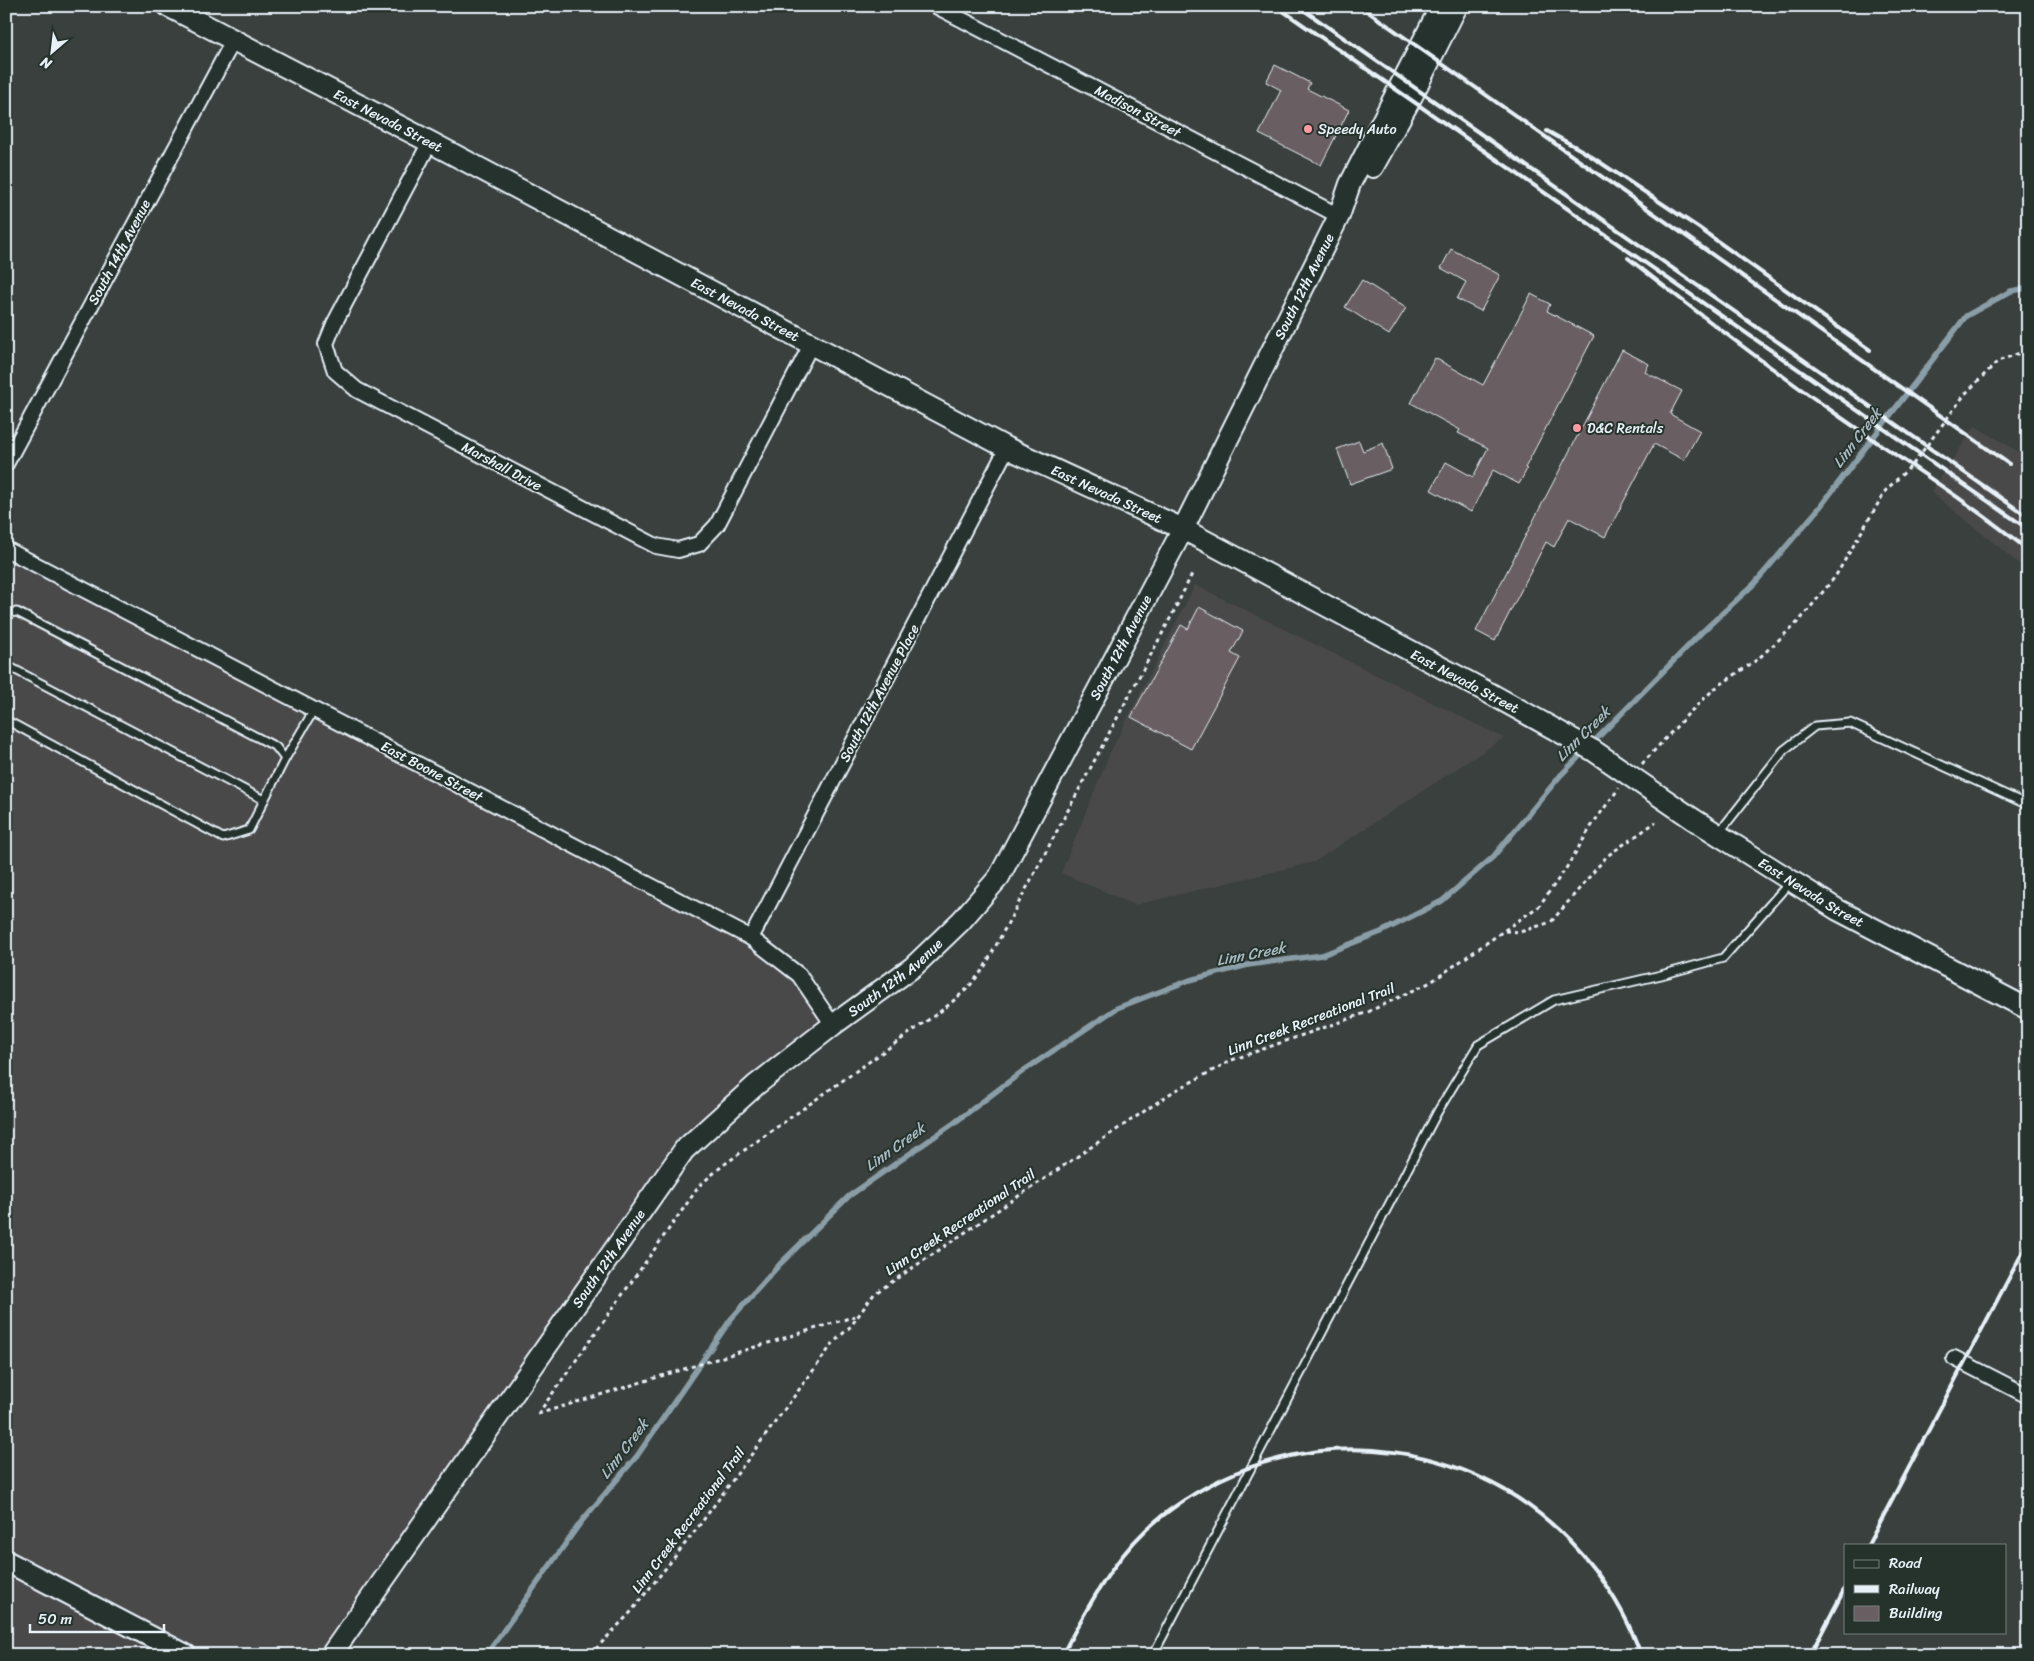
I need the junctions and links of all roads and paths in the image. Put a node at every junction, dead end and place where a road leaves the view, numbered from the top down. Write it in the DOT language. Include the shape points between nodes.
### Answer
graph roads {
  1 [pos="168,6"];
  2 [pos="936,6"];
  3 [pos="1441,6"];
  4 [pos="1457,6"];
  5 [pos="233,41"];
  6 [pos="430,142"];
  7 [pos="1339,216"];
  8 [pos="812,343"];
  9 [pos="2028,350"];
  10 [pos="1008,448"];
  11 [pos="6,464"];
  12 [pos="1183,529"];
  13 [pos="6,549"];
  14 [pos="6,613"];
  15 [pos="6,665"];
  16 [pos="314,710"];
  17 [pos="6,720"];
  18 [pos="285,760"];
  19 [pos="1636,770"];
  20 [pos="1623,783"];
  21 [pos="264,800"];
  22 [pos="2028,805"];
  23 [pos="1656,822"];
  24 [pos="1718,835"];
  25 [pos="1791,880"];
  26 [pos="1505,931"];
  27 [pos="752,938"];
  28 [pos="2028,1009"];
  29 [pos="833,1025"];
  30 [pos="859,1315"];
  31 [pos="1954,1358"];
  32 [pos="2028,1396"];
  33 [pos="538,1414"];
  34 [pos="6,1561"];
  35 [pos="186,1655"];
  36 [pos="331,1655"];
  37 [pos="590,1655"];
  38 [pos="1153,1655"];
  1 -- 5 [label="main road, East Nevada Street"];
  2 -- 7 [label="street, Madison Street"];
  3 -- 7 [label="main road, South 12th Avenue" via="1350,184"];
  4 -- 7 [label="main road, South 12th Avenue" via="1373,168"];
  5 -- 6 [label="main road, East Nevada Street"];
  5 -- 11 [label="street, South 14th Avenue"];
  6 -- 8 [label="main road, East Nevada Street"];
  6 -- 8 [label="street, Marshall Drive" via="326,344 335,372 357,390 656,546 678,550 699,544 717,525"];
  7 -- 12 [label="main road, South 12th Avenue"];
  8 -- 10 [label="main road, East Nevada Street"];
  9 -- 19 [label="path" via="1998,361 1966,393 1913,464 1886,490 1835,577 1800,620 1758,659 1714,689"];
  10 -- 12 [label="main road, East Nevada Street"];
  10 -- 27 [label="street, South 12th Avenue Place"];
  12 -- 24 [label="main road, East Nevada Street, bridge" via="1594,751"];
  12 -- 29 [label="main road, South 12th Avenue" via="999,877 961,921 913,967"];
  13 -- 16 [label="street, East Boone Street"];
  14 -- 18 [label="lane" via="17,612 276,747"];
  15 -- 21 [label="lane"];
  16 -- 18 [label="lane"];
  16 -- 27 [label="street, East Boone Street"];
  17 -- 21 [label="lane" via="224,838 249,830"];
  18 -- 21 [label="lane"];
  20 -- 26 [label="path, Linn Creek Recreational Trail" via="1539,906"];
  22 -- 24 [label="lane" via="1850,723 1815,726 1784,750"];
  23 -- 26 [label="path" via="1607,856 1551,922 1520,932"];
  24 -- 25 [label="main road, East Nevada Street"];
  25 -- 28 [label="main road, East Nevada Street" via="1838,910"];
  25 -- 38 [label="lane" via="1723,958 1554,1000 1478,1045 1438,1112"];
  26 -- 30 [label="path, Linn Creek Recreational Trail" via="1431,982 1368,1012 1232,1060 1171,1093 874,1294"];
  27 -- 29 [label="street, East Boone Street" via="799,976"];
  29 -- 36 [label="main road, South 12th Avenue" via="756,1084 684,1150"];
  30 -- 33 [label="path"];
  30 -- 37 [label="path, Linn Creek Recreational Trail" via="834,1342 636,1606"];
  31 -- 32 [label="street"];
  34 -- 35 [label="main road"];
}
